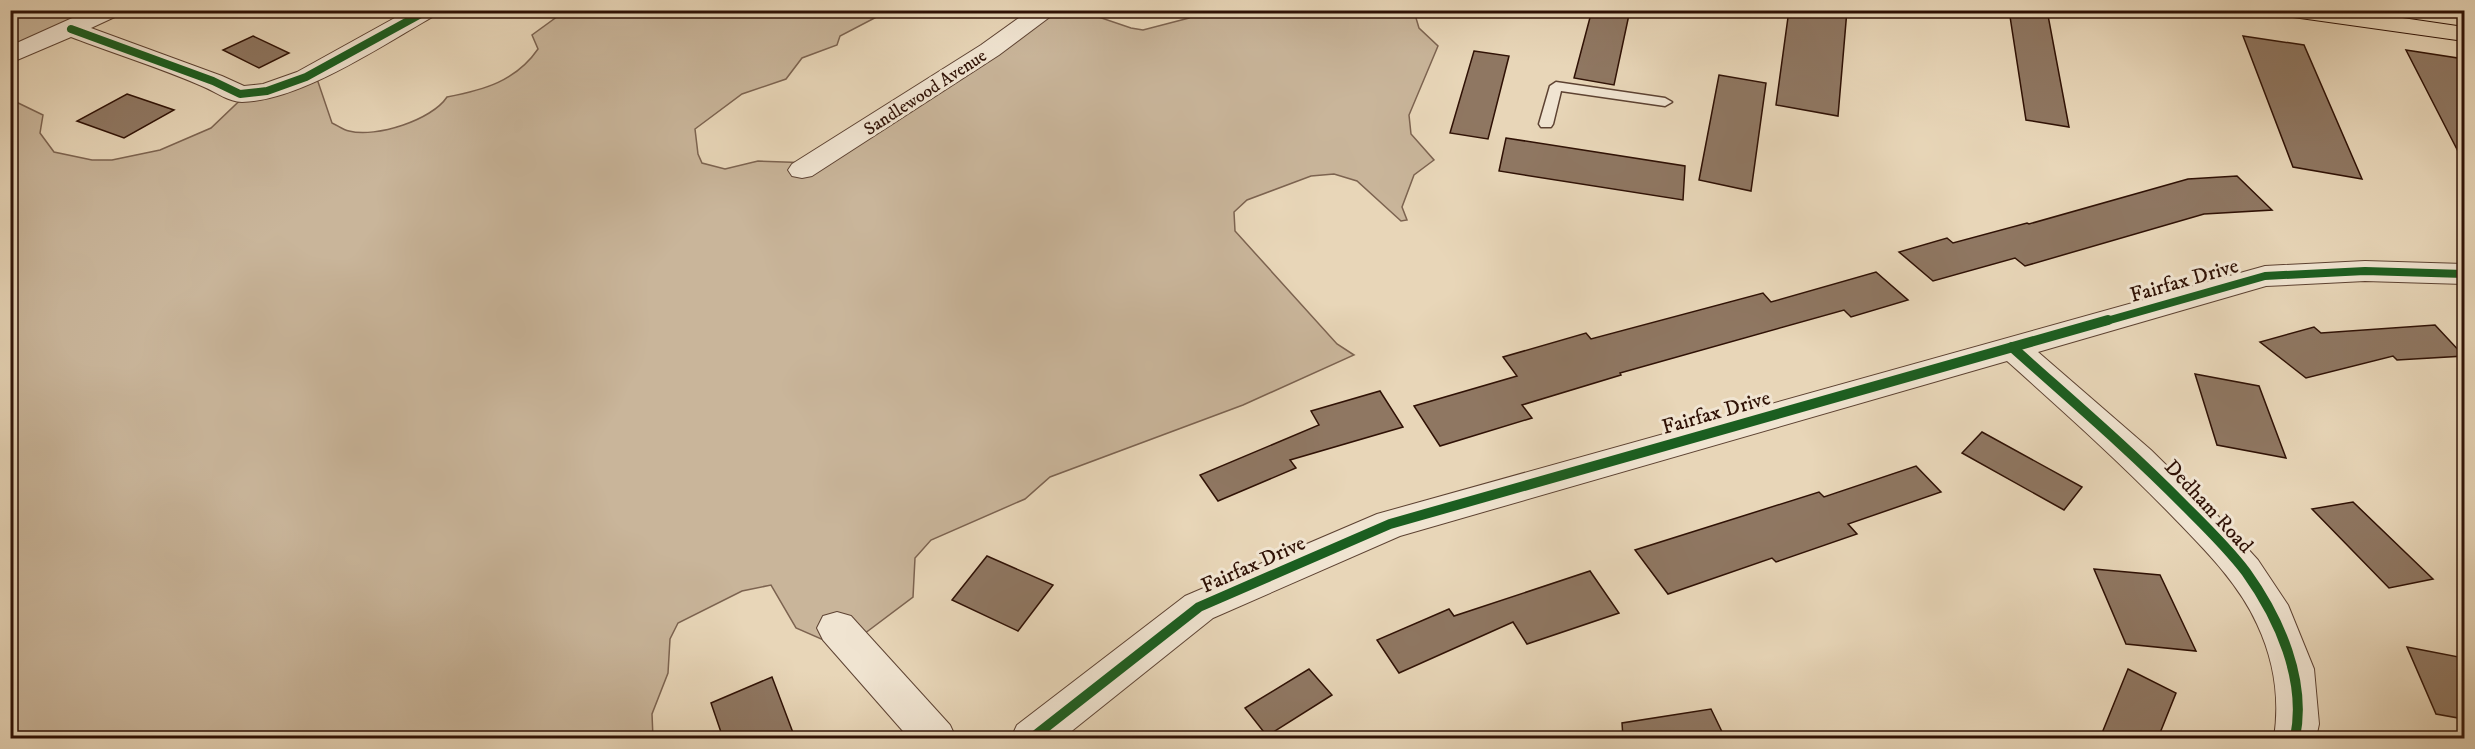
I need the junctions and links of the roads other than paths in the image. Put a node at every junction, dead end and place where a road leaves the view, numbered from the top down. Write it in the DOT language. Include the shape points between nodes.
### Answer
graph roads {
  1 [pos="111,10"];
  2 [pos="428,10"];
  3 [pos="1047,10"];
  4 [pos="2293,10"];
  5 [pos="71,29"];
  6 [pos="2464,34"];
  7 [pos="10,56"];
  8 [pos="1665,102"];
  9 [pos="1546,124"];
  10 [pos="802,170"];
  11 [pos="2464,274"];
  12 [pos="2012,347"];
  13 [pos="837,628"];
  14 [pos="935,738"];
  15 [pos="1032,738"];
  16 [pos="2295,738"];
  1 -- 5 [label="street"];
  2 -- 5 [label="street" via="306,77 267,91 240,94"];
  3 -- 10 [label="street, Sandlewood Avenue"];
  4 -- 6 [label="main road"];
  5 -- 7 [label="street"];
  8 -- 9 [label="lane" via="1556,86"];
  11 -- 12 [label="street, Fairfax Drive" via="2406,270 2265,276"];
  12 -- 15 [label="street, Fairfax Drive" via="1390,524 1199,607"];
  12 -- 16 [label="street, Dedham Road" via="2139,459 2245,571 2274,617 2294,669 2298,724"];
  13 -- 14 [label="street"];
}
